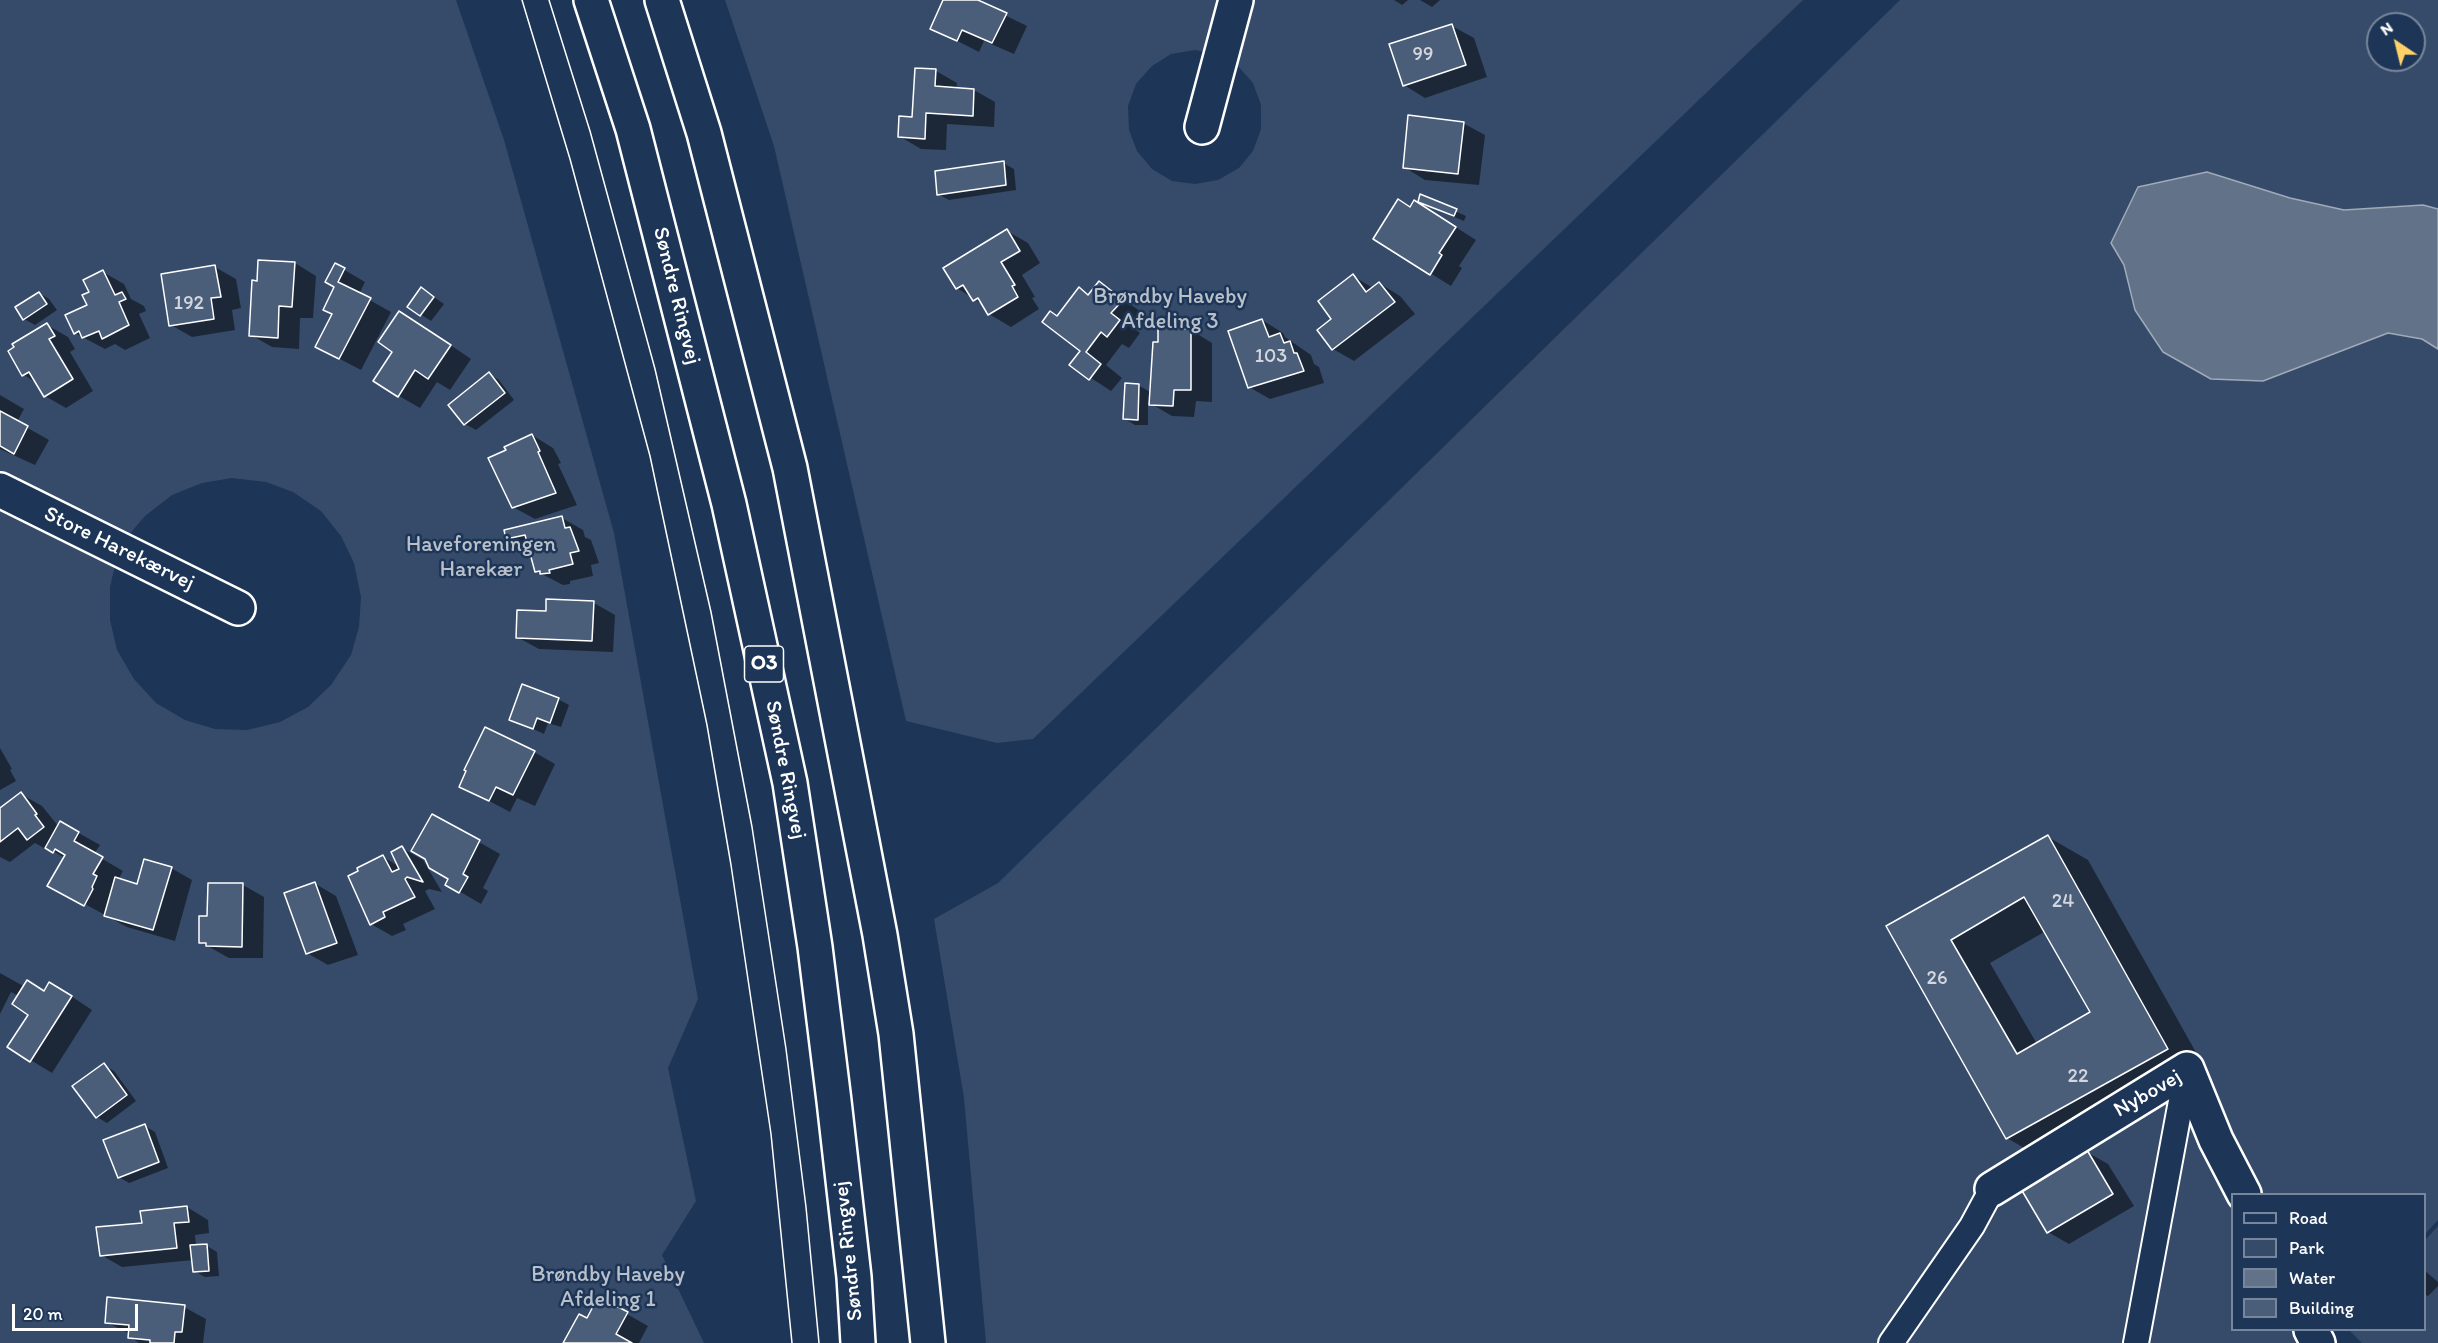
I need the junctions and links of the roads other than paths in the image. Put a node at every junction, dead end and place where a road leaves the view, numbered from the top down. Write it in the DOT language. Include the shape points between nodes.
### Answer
graph roads {
  1 [pos="591,0"];
  2 [pos="662,0"];
  3 [pos="1236,0"];
  4 [pos="1202,127"];
  5 [pos="0,490"];
  6 [pos="238,608"];
  7 [pos="2187,1069"];
  8 [pos="1992,1189"];
  9 [pos="2243,1193"];
  10 [pos="858,1343"];
  11 [pos="928,1343"];
  12 [pos="1891,1343"];
  13 [pos="2136,1343"];
  1 -- 10 [label="main road, Søndre Ringvej / O3" via="633,129 723,481 790,783 834,1101"];
  2 -- 11 [label="main road" via="704,134 790,468 896,1034"];
  3 -- 4 [label="main road"];
  5 -- 6 [label="main road, Store Harekærvej"];
  7 -- 8 [label="main road, Nybovej"];
  7 -- 9 [label="main road, Nybovej" via="2216,1140"];
  7 -- 13 [label="lane"];
  8 -- 12 [label="lane" via="1972,1226"];
}
